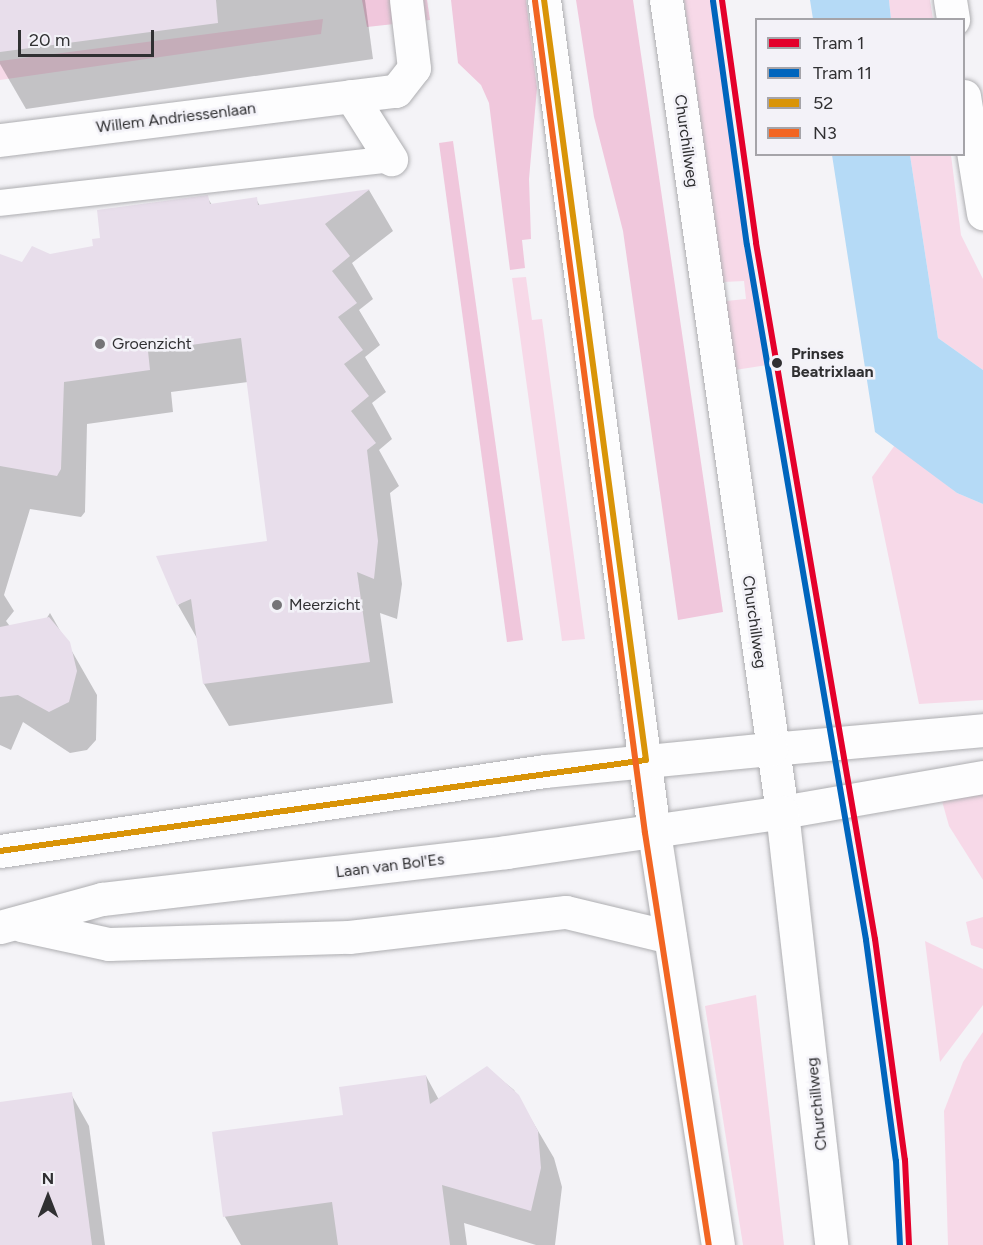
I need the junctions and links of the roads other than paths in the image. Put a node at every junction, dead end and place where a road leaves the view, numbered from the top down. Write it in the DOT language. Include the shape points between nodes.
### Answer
graph roads {
  1 [pos="406,0"];
  2 [pos="544,0"];
  3 [pos="666,0"];
  4 [pos="950,0"];
  5 [pos="952,18"];
  6 [pos="351,96"];
  7 [pos="965,108"];
  8 [pos="0,140"];
  9 [pos="391,159"];
  10 [pos="0,203"];
  11 [pos="983,213"];
  12 [pos="983,730"];
  13 [pos="771,749"];
  14 [pos="646,760"];
  15 [pos="983,777"];
  16 [pos="782,812"];
  17 [pos="654,832"];
  18 [pos="0,851"];
  19 [pos="9,926"];
  20 [pos="670,937"];
  21 [pos="718,1245"];
  22 [pos="831,1245"];
  1 -- 6 [label="main road, Willem Andriessenlaan" via="414,68 396,92"];
  2 -- 14 [label="main road"];
  3 -- 13 [label="main road, Churchillweg"];
  4 -- 5 [label="main road"];
  6 -- 8 [label="main road, Willem Andriessenlaan"];
  6 -- 9 [label="main road"];
  7 -- 11 [label="main road"];
  9 -- 10 [label="lane"];
  12 -- 13 [label="main road"];
  13 -- 14 [label="main road"];
  13 -- 16 [label="main road, Churchillweg"];
  14 -- 17 [label="main road"];
  14 -- 18 [label="main road"];
  15 -- 16 [label="main road"];
  16 -- 17 [label="main road, Laan van Bol'Es"];
  16 -- 22 [label="main road, Churchillweg"];
  17 -- 19 [label="main road, Laan van Bol'Es" via="102,899"];
  17 -- 20 [label="main road"];
  19 -- 20 [label="main road" via="109,944 349,937 566,912"];
  20 -- 21 [label="main road"];
}
